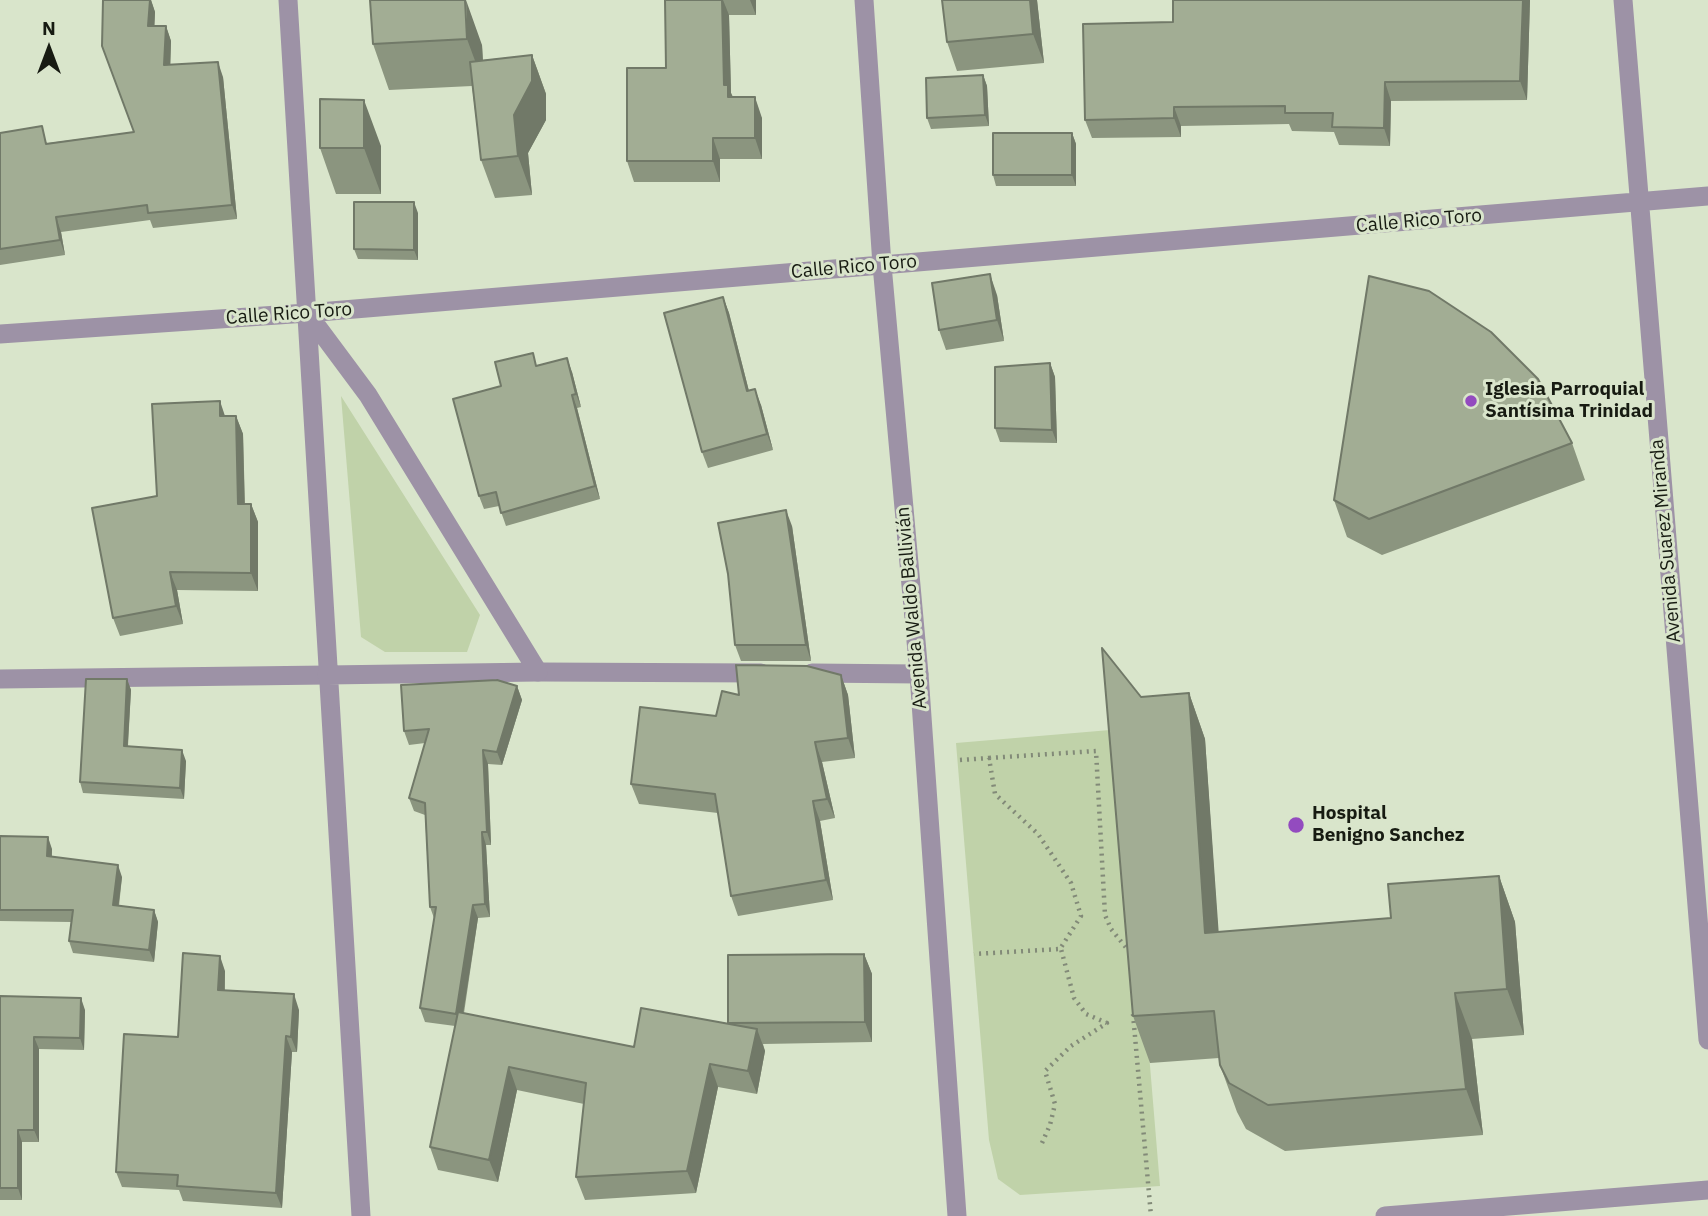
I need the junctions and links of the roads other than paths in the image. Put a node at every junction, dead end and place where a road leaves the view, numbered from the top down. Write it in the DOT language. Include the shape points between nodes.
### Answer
graph roads {
  1 [pos="288,0"];
  2 [pos="864,0"];
  3 [pos="1623,0"];
  4 [pos="1708,197"];
  5 [pos="1638,202"];
  6 [pos="882,265"];
  7 [pos="307,313"];
  8 [pos="0,334"];
  9 [pos="538,672"];
  10 [pos="919,674"];
  11 [pos="327,676"];
  12 [pos="0,679"];
  13 [pos="1708,1040"];
  14 [pos="1708,1190"];
  15 [pos="361,1216"];
  16 [pos="957,1216"];
  17 [pos="1385,1216"];
  1 -- 7 [label="street"];
  2 -- 6 [label="street, Avenida Waldo Ballivián"];
  3 -- 5 [label="street, Avenida Suarez Miranda"];
  4 -- 5 [label="street, Calle Rico Toro"];
  5 -- 6 [label="street, Calle Rico Toro"];
  5 -- 13 [label="street, Avenida Suarez Miranda"];
  6 -- 7 [label="street, Calle Rico Toro"];
  6 -- 10 [label="street, Avenida Waldo Ballivián"];
  7 -- 8 [label="street, Calle Rico Toro"];
  7 -- 9 [label="street" via="368,395"];
  7 -- 11 [label="street"];
  9 -- 10 [label="street"];
  9 -- 11 [label="street"];
  10 -- 16 [label="street, Avenida Waldo Ballivián"];
  11 -- 12 [label="street"];
  11 -- 15 [label="street"];
  14 -- 17 [label="street"];
}
